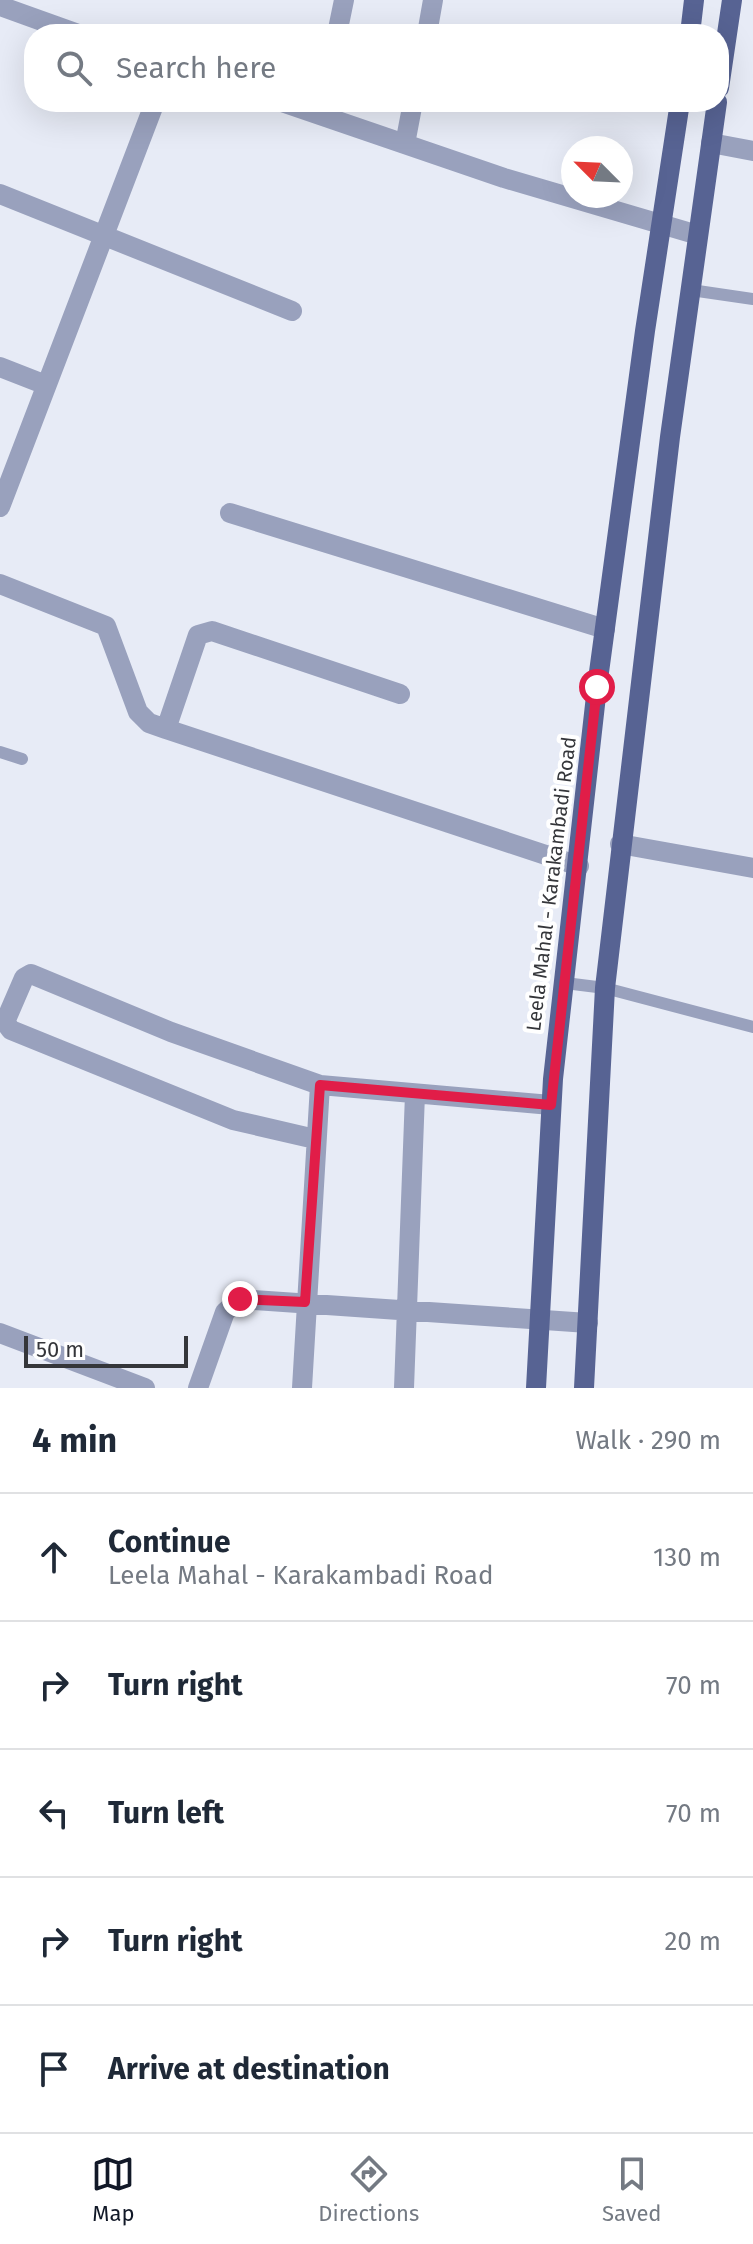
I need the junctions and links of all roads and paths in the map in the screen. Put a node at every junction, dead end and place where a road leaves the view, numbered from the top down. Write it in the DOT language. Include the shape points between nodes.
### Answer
graph roads {
  1 [pos="344,0"];
  2 [pos="433,0"];
  3 [pos="732,0"];
  4 [pos="692,1"];
  5 [pos="0,6"];
  6 [pos="50,24"];
  7 [pos="339,24"];
  8 [pos="429,24"];
  9 [pos="691,24"];
  10 [pos="728,24"];
  11 [pos="151,112"];
  12 [pos="331,112"];
  13 [pos="411,112"];
  14 [pos="679,112"];
  15 [pos="716,112"];
  16 [pos="711,143"];
  17 [pos="405,144"];
  18 [pos="753,151"];
  19 [pos="0,194"];
  20 [pos="663,226"];
  21 [pos="698,235"];
  22 [pos="104,236"];
  23 [pos="691,290"];
  24 [pos="753,299"];
  25 [pos="292,311"];
  26 [pos="0,367"];
  27 [pos="46,385"];
  28 [pos="0,507"];
  29 [pos="230,513"];
  30 [pos="0,584"];
  31 [pos="605,629"];
  32 [pos="400,694"];
  33 [pos="166,729"];
  34 [pos="0,752"];
  35 [pos="22,759"];
  36 [pos="620,844"];
  37 [pos="579,866"];
  38 [pos="753,868"];
  39 [pos="565,983"];
  40 [pos="605,988"];
  41 [pos="753,1027"];
  42 [pos="320,1085"];
  43 [pos="415,1094"];
  44 [pos="551,1105"];
  45 [pos="315,1139"];
  46 [pos="305,1302"];
  47 [pos="407,1308"];
  48 [pos="541,1321"];
  49 [pos="588,1323"];
  50 [pos="0,1333"];
  51 [pos="145,1388"];
  52 [pos="198,1388"];
  53 [pos="302,1388"];
  54 [pos="404,1388"];
  55 [pos="536,1388"];
  56 [pos="584,1388"];
  1 -- 7 [label="street"];
  2 -- 8 [label="street"];
  3 -- 10 [label="main road"];
  4 -- 9 [label="main road"];
  5 -- 6 [label="street"];
  11 -- 22 [label="street"];
  12 -- 17 [label="street"];
  13 -- 17 [label="street"];
  14 -- 20 [label="main road, Leela Mahal - Karakambadi Road"];
  15 -- 16 [label="main road"];
  16 -- 18 [label="street"];
  16 -- 21 [label="main road"];
  17 -- 20 [label="street"];
  19 -- 22 [label="street"];
  20 -- 21 [label="street"];
  20 -- 31 [label="main road, Leela Mahal - Karakambadi Road"];
  21 -- 23 [label="main road"];
  22 -- 25 [label="street"];
  22 -- 27 [label="street"];
  23 -- 24 [label="lane"];
  23 -- 36 [label="main road"];
  26 -- 27 [label="street"];
  27 -- 28 [label="street"];
  29 -- 31 [label="street"];
  30 -- 33 [label="street" via="106,626 138,712"];
  31 -- 37 [label="main road, Leela Mahal - Karakambadi Road"];
  32 -- 33 [label="street" via="202,631"];
  33 -- 37 [label="street"];
  34 -- 35 [label="lane"];
  36 -- 38 [label="street"];
  36 -- 40 [label="main road"];
  37 -- 39 [label="main road, Leela Mahal - Karakambadi Road"];
  39 -- 40 [label="lane"];
  39 -- 44 [label="main road, Leela Mahal - Karakambadi Road"];
  40 -- 41 [label="lane"];
  40 -- 49 [label="main road"];
  42 -- 43 [label="street"];
  42 -- 45 [label="street"];
  42 -- 45 [label="street" via="31,974 24,978 5,1022 11,1030 233,1120"];
  43 -- 44 [label="street"];
  43 -- 47 [label="street"];
  44 -- 48 [label="main road, Leela Mahal - Karakambadi Road"];
  45 -- 46 [label="street"];
  46 -- 47 [label="street"];
  46 -- 52 [label="street" via="234,1302 217,1329"];
  46 -- 53 [label="street"];
  47 -- 48 [label="street"];
  47 -- 54 [label="street"];
  48 -- 49 [label="street"];
  48 -- 55 [label="main road, Leela Mahal - Karakambadi Road"];
  49 -- 56 [label="main road"];
  50 -- 51 [label="street"];
}
